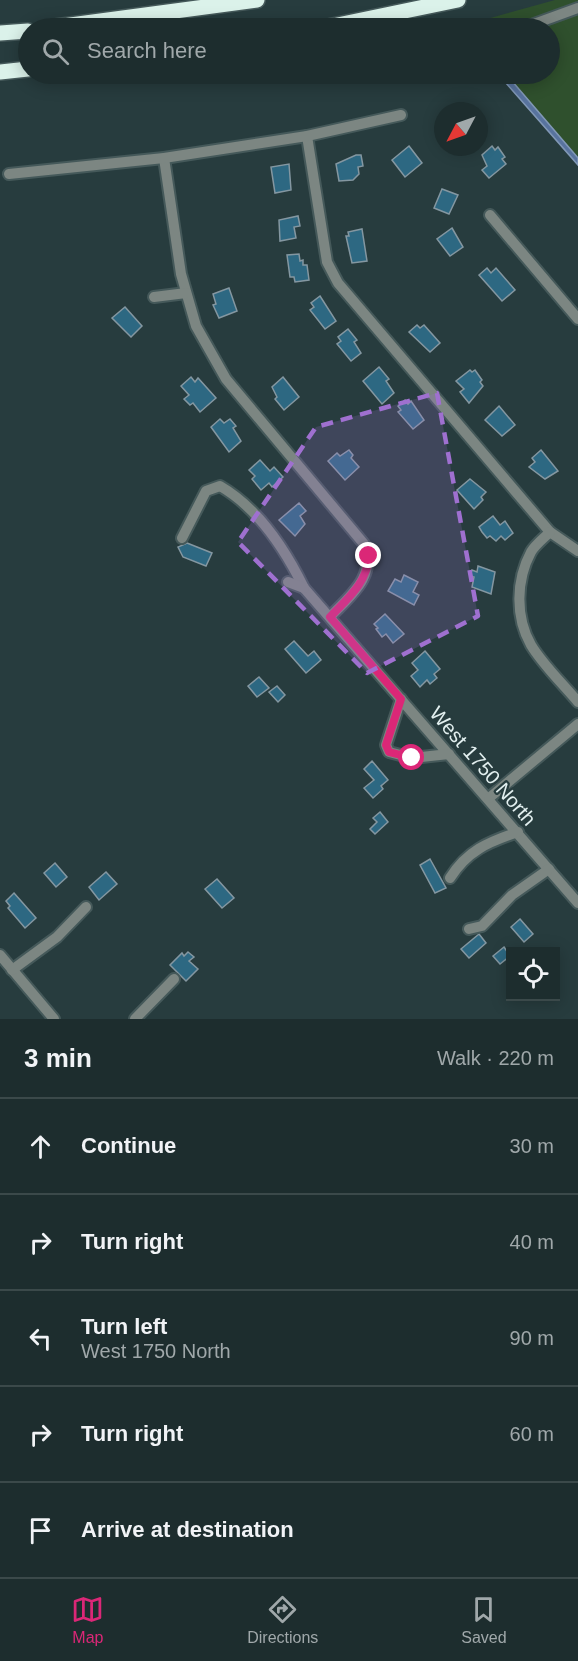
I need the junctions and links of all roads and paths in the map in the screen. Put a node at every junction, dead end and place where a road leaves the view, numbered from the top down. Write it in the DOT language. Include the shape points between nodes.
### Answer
graph roads {
  1 [pos="257,0"];
  2 [pos="458,0"];
  3 [pos="578,8"];
  4 [pos="123,18"];
  5 [pos="371,18"];
  6 [pos="550,18"];
  7 [pos="18,32"];
  8 [pos="0,33"];
  9 [pos="18,70"];
  10 [pos="0,72"];
  11 [pos="402,115"];
  12 [pos="307,136"];
  13 [pos="164,158"];
  14 [pos="9,174"];
  15 [pos="490,215"];
  16 [pos="186,293"];
  17 [pos="154,297"];
  18 [pos="578,319"];
  19 [pos="550,532"];
  20 [pos="182,538"];
  21 [pos="578,551"];
  22 [pos="288,582"];
  23 [pos="304,588"];
  24 [pos="330,617"];
  25 [pos="401,699"];
  26 [pos="578,702"];
  27 [pos="578,724"];
  28 [pos="449,754"];
  29 [pos="489,798"];
  30 [pos="518,832"];
  31 [pos="549,869"];
  32 [pos="450,878"];
  33 [pos="578,903"];
  34 [pos="86,907"];
  35 [pos="468,929"];
  36 [pos="0,955"];
  37 [pos="12,970"];
  38 [pos="174,979"];
  39 [pos="54,1019"];
  40 [pos="135,1019"];
  1 -- 4 [label="highway"];
  2 -- 5 [label="highway"];
  3 -- 6 [label="street"];
  7 -- 8 [label="highway"];
  9 -- 10 [label="highway"];
  11 -- 12 [label="street"];
  12 -- 13 [label="street"];
  12 -- 19 [label="street" via="327,261 338,283"];
  13 -- 14 [label="street"];
  13 -- 16 [label="street"];
  15 -- 18 [label="street"];
  16 -- 17 [label="street"];
  16 -- 24 [label="street" via="196,326 226,380 364,544 369,556 368,571 361,585"];
  19 -- 21 [label="street"];
  19 -- 26 [label="street" via="532,550 523,573 519,595 522,621 531,645"];
  20 -- 23 [label="street, West 1750 North" via="206,491 220,486 246,504 294,568"];
  22 -- 23 [label="street"];
  23 -- 24 [label="street, West 1750 North"];
  24 -- 25 [label="street, West 1750 North"];
  25 -- 28 [label="street, West 1750 North"];
  25 -- 28 [label="street" via="386,745 389,752 412,758"];
  27 -- 29 [label="street"];
  28 -- 29 [label="street, West 1750 North"];
  29 -- 30 [label="street, West 1750 North"];
  30 -- 31 [label="street, West 1750 North"];
  30 -- 32 [label="street" via="482,844"];
  31 -- 33 [label="street, West 1750 North"];
  31 -- 35 [label="street" via="512,895 482,926"];
  34 -- 37 [label="street" via="57,937"];
  36 -- 37 [label="street"];
  37 -- 39 [label="street"];
  38 -- 40 [label="street"];
}
